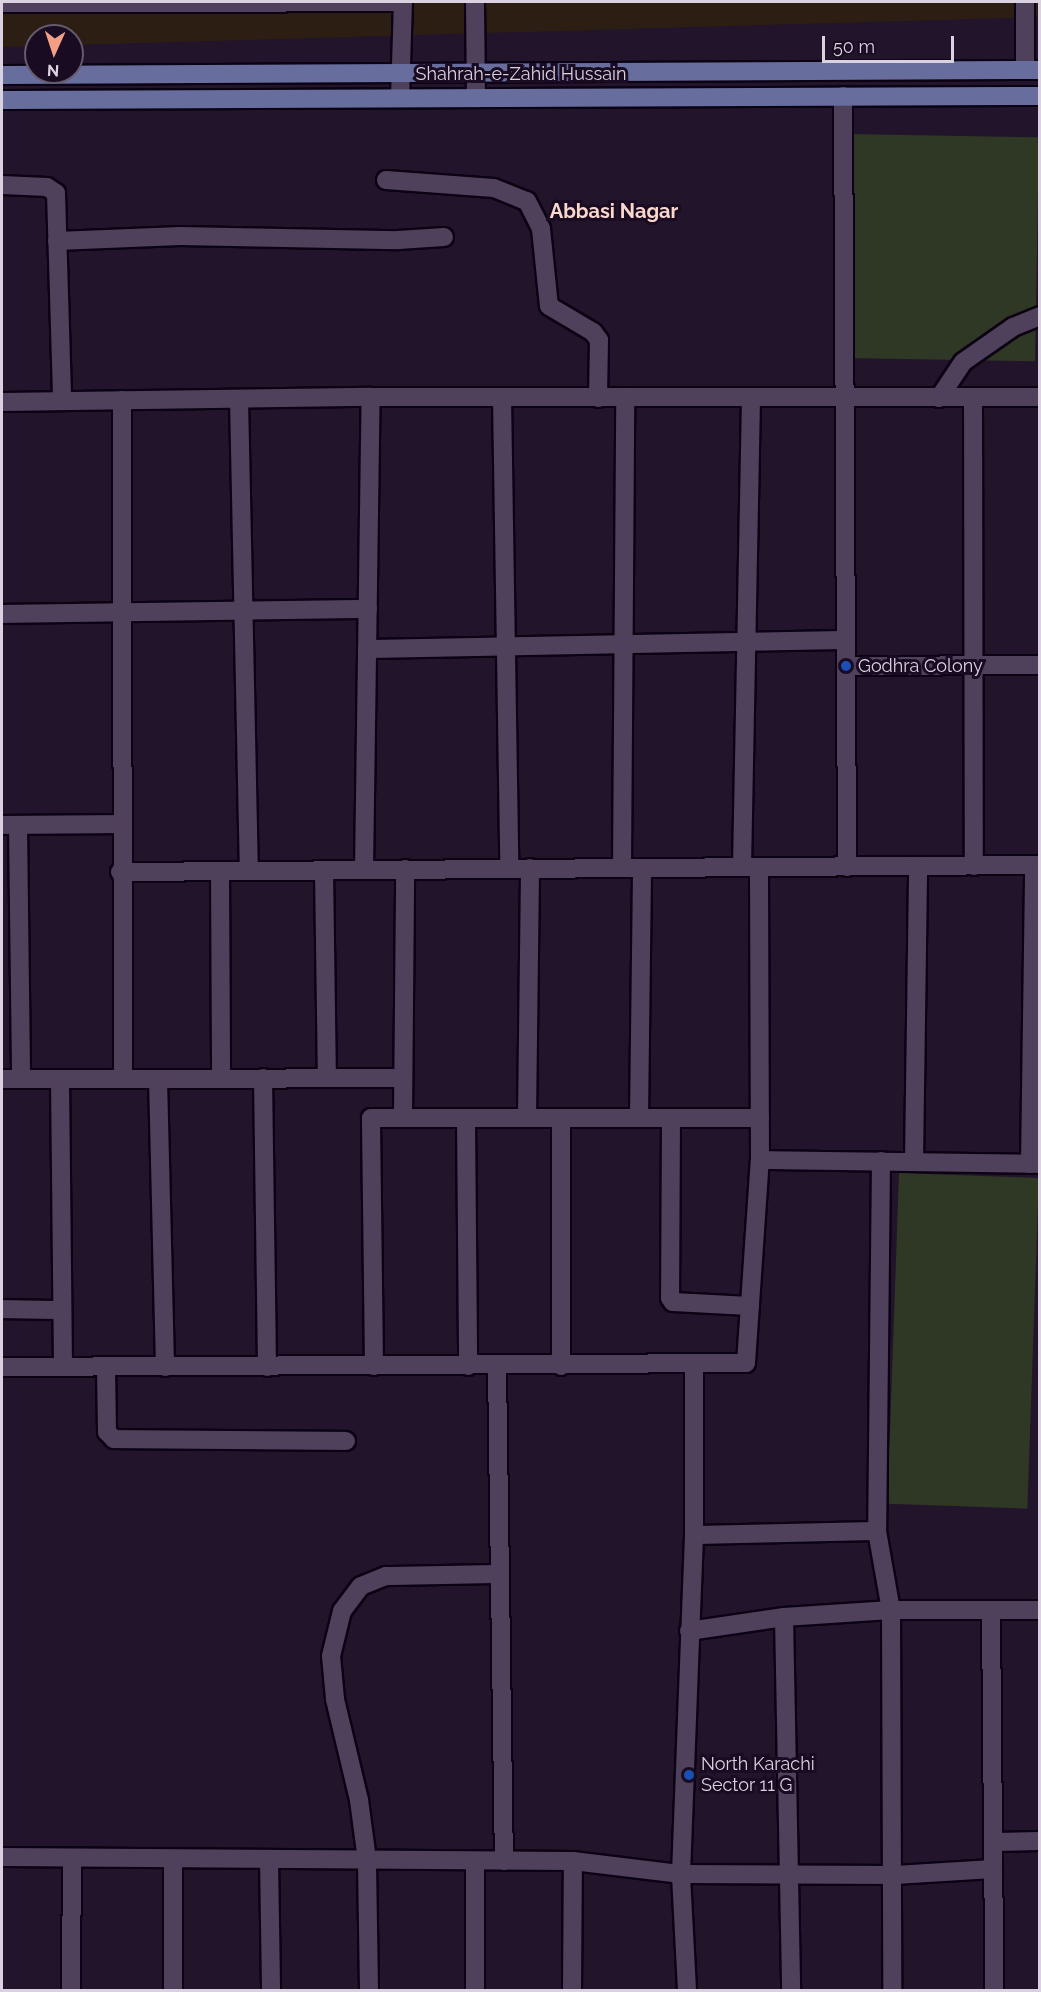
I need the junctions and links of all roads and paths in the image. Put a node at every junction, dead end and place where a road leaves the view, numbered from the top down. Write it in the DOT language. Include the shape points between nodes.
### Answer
graph roads {
  1 [pos="41,2"];
  2 [pos="403,2"];
  3 [pos="476,2"];
  4 [pos="2,3"];
  5 [pos="1030,9"];
  6 [pos="1032,70"];
  7 [pos="2,75"];
  8 [pos="402,75"];
  9 [pos="475,75"];
  10 [pos="843,96"];
  11 [pos="1040,96"];
  12 [pos="400,97"];
  13 [pos="476,97"];
  14 [pos="2,100"];
  15 [pos="386,180"];
  16 [pos="2,185"];
  17 [pos="444,237"];
  18 [pos="57,241"];
  19 [pos="1040,316"];
  20 [pos="371,397"];
  21 [pos="1040,397"];
  22 [pos="502,398"];
  23 [pos="597,398"];
  24 [pos="625,398"];
  25 [pos="751,398"];
  26 [pos="845,398"];
  27 [pos="939,398"];
  28 [pos="973,398"];
  29 [pos="239,399"];
  30 [pos="122,400"];
  31 [pos="62,401"];
  32 [pos="2,402"];
  33 [pos="368,609"];
  34 [pos="244,611"];
  35 [pos="121,612"];
  36 [pos="2,614"];
  37 [pos="846,640"];
  38 [pos="747,642"];
  39 [pos="623,644"];
  40 [pos="506,646"];
  41 [pos="367,649"];
  42 [pos="974,665"];
  43 [pos="1040,665"];
  44 [pos="846,666"];
  45 [pos="120,824"];
  46 [pos="10,825"];
  47 [pos="1037,865"];
  48 [pos="918,866"];
  49 [pos="974,866"];
  50 [pos="751,867"];
  51 [pos="847,867"];
  52 [pos="530,868"];
  53 [pos="622,868"];
  54 [pos="642,868"];
  55 [pos="405,869"];
  56 [pos="509,869"];
  57 [pos="324,870"];
  58 [pos="364,870"];
  59 [pos="220,871"];
  60 [pos="249,871"];
  61 [pos="120,872"];
  62 [pos="262,1078"];
  63 [pos="327,1078"];
  64 [pos="403,1078"];
  65 [pos="60,1079"];
  66 [pos="123,1079"];
  67 [pos="158,1079"];
  68 [pos="221,1079"];
  69 [pos="2,1080"];
  70 [pos="21,1080"];
  71 [pos="403,1118"];
  72 [pos="466,1118"];
  73 [pos="527,1118"];
  74 [pos="561,1118"];
  75 [pos="639,1118"];
  76 [pos="671,1118"];
  77 [pos="760,1118"];
  78 [pos="760,1160"];
  79 [pos="881,1161"];
  80 [pos="914,1162"];
  81 [pos="1035,1164"];
  82 [pos="750,1306"];
  83 [pos="2,1309"];
  84 [pos="62,1310"];
  85 [pos="694,1364"];
  86 [pos="374,1366"];
  87 [pos="468,1366"];
  88 [pos="497,1366"];
  89 [pos="561,1366"];
  90 [pos="2,1367"];
  91 [pos="63,1367"];
  92 [pos="106,1367"];
  93 [pos="165,1367"];
  94 [pos="267,1367"];
  95 [pos="346,1441"];
  96 [pos="877,1532"];
  97 [pos="694,1535"];
  98 [pos="500,1574"];
  99 [pos="891,1610"];
  100 [pos="991,1610"];
  101 [pos="1040,1610"];
  102 [pos="784,1617"];
  103 [pos="689,1631"];
  104 [pos="1040,1841"];
  105 [pos="995,1842"];
  106 [pos="2,1857"];
  107 [pos="72,1858"];
  108 [pos="173,1859"];
  109 [pos="269,1859"];
  110 [pos="367,1860"];
  111 [pos="475,1861"];
  112 [pos="504,1861"];
  113 [pos="573,1862"];
  114 [pos="993,1869"];
  115 [pos="681,1874"];
  116 [pos="786,1874"];
  117 [pos="895,1875"];
  118 [pos="71,1990"];
  119 [pos="173,1990"];
  120 [pos="271,1990"];
  121 [pos="369,1990"];
  122 [pos="475,1990"];
  123 [pos="572,1990"];
  124 [pos="687,1990"];
  125 [pos="791,1990"];
  126 [pos="892,1990"];
  127 [pos="994,1990"];
  1 -- 2 [label="street"];
  1 -- 4 [label="street"];
  2 -- 8 [label="street"];
  3 -- 9 [label="street"];
  5 -- 6 [label="street"];
  6 -- 9 [label="main road, Shahrah-e-Zahid Hussain"];
  7 -- 8 [label="main road, Shahrah-e-Zahid Hussain"];
  8 -- 9 [label="main road, Shahrah-e-Zahid Hussain"];
  8 -- 12 [label="street"];
  9 -- 13 [label="street"];
  10 -- 11 [label="main road, Shahrah-e-Zahid Hussain"];
  10 -- 13 [label="main road, Shahrah-e-Zahid Hussain"];
  10 -- 26 [label="street"];
  12 -- 13 [label="main road, Shahrah-e-Zahid Hussain"];
  12 -- 14 [label="main road, Shahrah-e-Zahid Hussain"];
  15 -- 23 [label="street" via="494,188 527,201 541,229 549,306 593,332 599,340"];
  16 -- 18 [label="street" via="52,188 56,193"];
  17 -- 18 [label="street" via="398,240 180,236"];
  18 -- 31 [label="street"];
  19 -- 27 [label="street" via="1013,327 963,362"];
  20 -- 22 [label="street"];
  20 -- 29 [label="street"];
  20 -- 33 [label="street"];
  21 -- 28 [label="street"];
  22 -- 23 [label="street"];
  22 -- 40 [label="street"];
  23 -- 24 [label="street"];
  24 -- 25 [label="street"];
  24 -- 39 [label="street"];
  25 -- 26 [label="street"];
  25 -- 38 [label="street"];
  26 -- 27 [label="street"];
  26 -- 37 [label="street"];
  27 -- 28 [label="street"];
  28 -- 42 [label="street"];
  29 -- 30 [label="street"];
  29 -- 34 [label="street"];
  30 -- 31 [label="street"];
  30 -- 35 [label="street"];
  31 -- 32 [label="street"];
  33 -- 34 [label="street"];
  33 -- 41 [label="street"];
  34 -- 35 [label="street"];
  34 -- 60 [label="street"];
  35 -- 36 [label="street"];
  35 -- 45 [label="street"];
  37 -- 38 [label="street"];
  37 -- 44 [label="street"];
  38 -- 39 [label="street"];
  38 -- 50 [label="street"];
  39 -- 40 [label="street"];
  39 -- 53 [label="street"];
  40 -- 41 [label="street"];
  40 -- 56 [label="street"];
  41 -- 58 [label="street"];
  42 -- 43 [label="street"];
  42 -- 44 [label="street"];
  42 -- 49 [label="street"];
  44 -- 51 [label="street"];
  45 -- 46 [label="street"];
  45 -- 61 [label="street"];
  46 -- 70 [label="street"];
  47 -- 49 [label="street"];
  47 -- 81 [label="street"];
  48 -- 49 [label="street"];
  48 -- 51 [label="street"];
  48 -- 80 [label="street"];
  50 -- 51 [label="street"];
  50 -- 54 [label="street"];
  50 -- 77 [label="street"];
  52 -- 53 [label="street"];
  52 -- 56 [label="street"];
  52 -- 73 [label="street"];
  53 -- 54 [label="street"];
  54 -- 75 [label="street"];
  55 -- 56 [label="street"];
  55 -- 58 [label="street"];
  55 -- 64 [label="street"];
  57 -- 58 [label="street"];
  57 -- 60 [label="street"];
  57 -- 63 [label="street"];
  59 -- 60 [label="street"];
  59 -- 61 [label="street"];
  59 -- 68 [label="street"];
  61 -- 66 [label="street"];
  62 -- 63 [label="street"];
  62 -- 68 [label="street"];
  62 -- 94 [label="street"];
  63 -- 64 [label="street"];
  64 -- 71 [label="street"];
  65 -- 66 [label="street"];
  65 -- 70 [label="street"];
  65 -- 84 [label="street"];
  66 -- 67 [label="street"];
  67 -- 68 [label="street"];
  67 -- 93 [label="street"];
  69 -- 70 [label="street"];
  71 -- 72 [label="street"];
  71 -- 86 [label="street" via="371,1118"];
  72 -- 73 [label="street"];
  72 -- 87 [label="street"];
  73 -- 74 [label="street"];
  74 -- 75 [label="street"];
  74 -- 89 [label="street"];
  75 -- 76 [label="street"];
  76 -- 77 [label="street"];
  76 -- 82 [label="street" via="670,1298 674,1302"];
  77 -- 78 [label="street"];
  78 -- 79 [label="street"];
  78 -- 82 [label="street"];
  79 -- 80 [label="street"];
  79 -- 96 [label="street"];
  80 -- 81 [label="street"];
  82 -- 85 [label="street" via="746,1363"];
  83 -- 84 [label="street"];
  84 -- 91 [label="street"];
  85 -- 89 [label="street"];
  85 -- 97 [label="street"];
  86 -- 87 [label="street"];
  86 -- 94 [label="street"];
  87 -- 88 [label="street"];
  88 -- 89 [label="street"];
  88 -- 98 [label="street"];
  90 -- 91 [label="street"];
  91 -- 92 [label="street"];
  92 -- 93 [label="street"];
  92 -- 95 [label="street" via="107,1432 114,1439"];
  93 -- 94 [label="street"];
  96 -- 97 [label="street"];
  96 -- 99 [label="street"];
  97 -- 103 [label="street"];
  98 -- 110 [label="street" via="386,1576 362,1586 342,1611 331,1656 335,1699 359,1800"];
  98 -- 112 [label="street"];
  99 -- 100 [label="street"];
  99 -- 102 [label="street"];
  99 -- 117 [label="street"];
  100 -- 101 [label="street"];
  100 -- 105 [label="street"];
  102 -- 103 [label="street"];
  102 -- 116 [label="street"];
  103 -- 115 [label="street"];
  104 -- 105 [label="street"];
  105 -- 114 [label="street"];
  106 -- 107 [label="street"];
  107 -- 108 [label="street"];
  107 -- 118 [label="street"];
  108 -- 109 [label="street"];
  108 -- 119 [label="street"];
  109 -- 110 [label="street"];
  109 -- 120 [label="street"];
  110 -- 111 [label="street"];
  110 -- 121 [label="street"];
  111 -- 112 [label="street"];
  111 -- 122 [label="street"];
  112 -- 113 [label="street"];
  113 -- 115 [label="street"];
  113 -- 123 [label="street"];
  114 -- 117 [label="street"];
  114 -- 127 [label="street"];
  115 -- 116 [label="street"];
  115 -- 124 [label="street"];
  116 -- 117 [label="street"];
  116 -- 125 [label="street"];
  117 -- 126 [label="street"];
}
